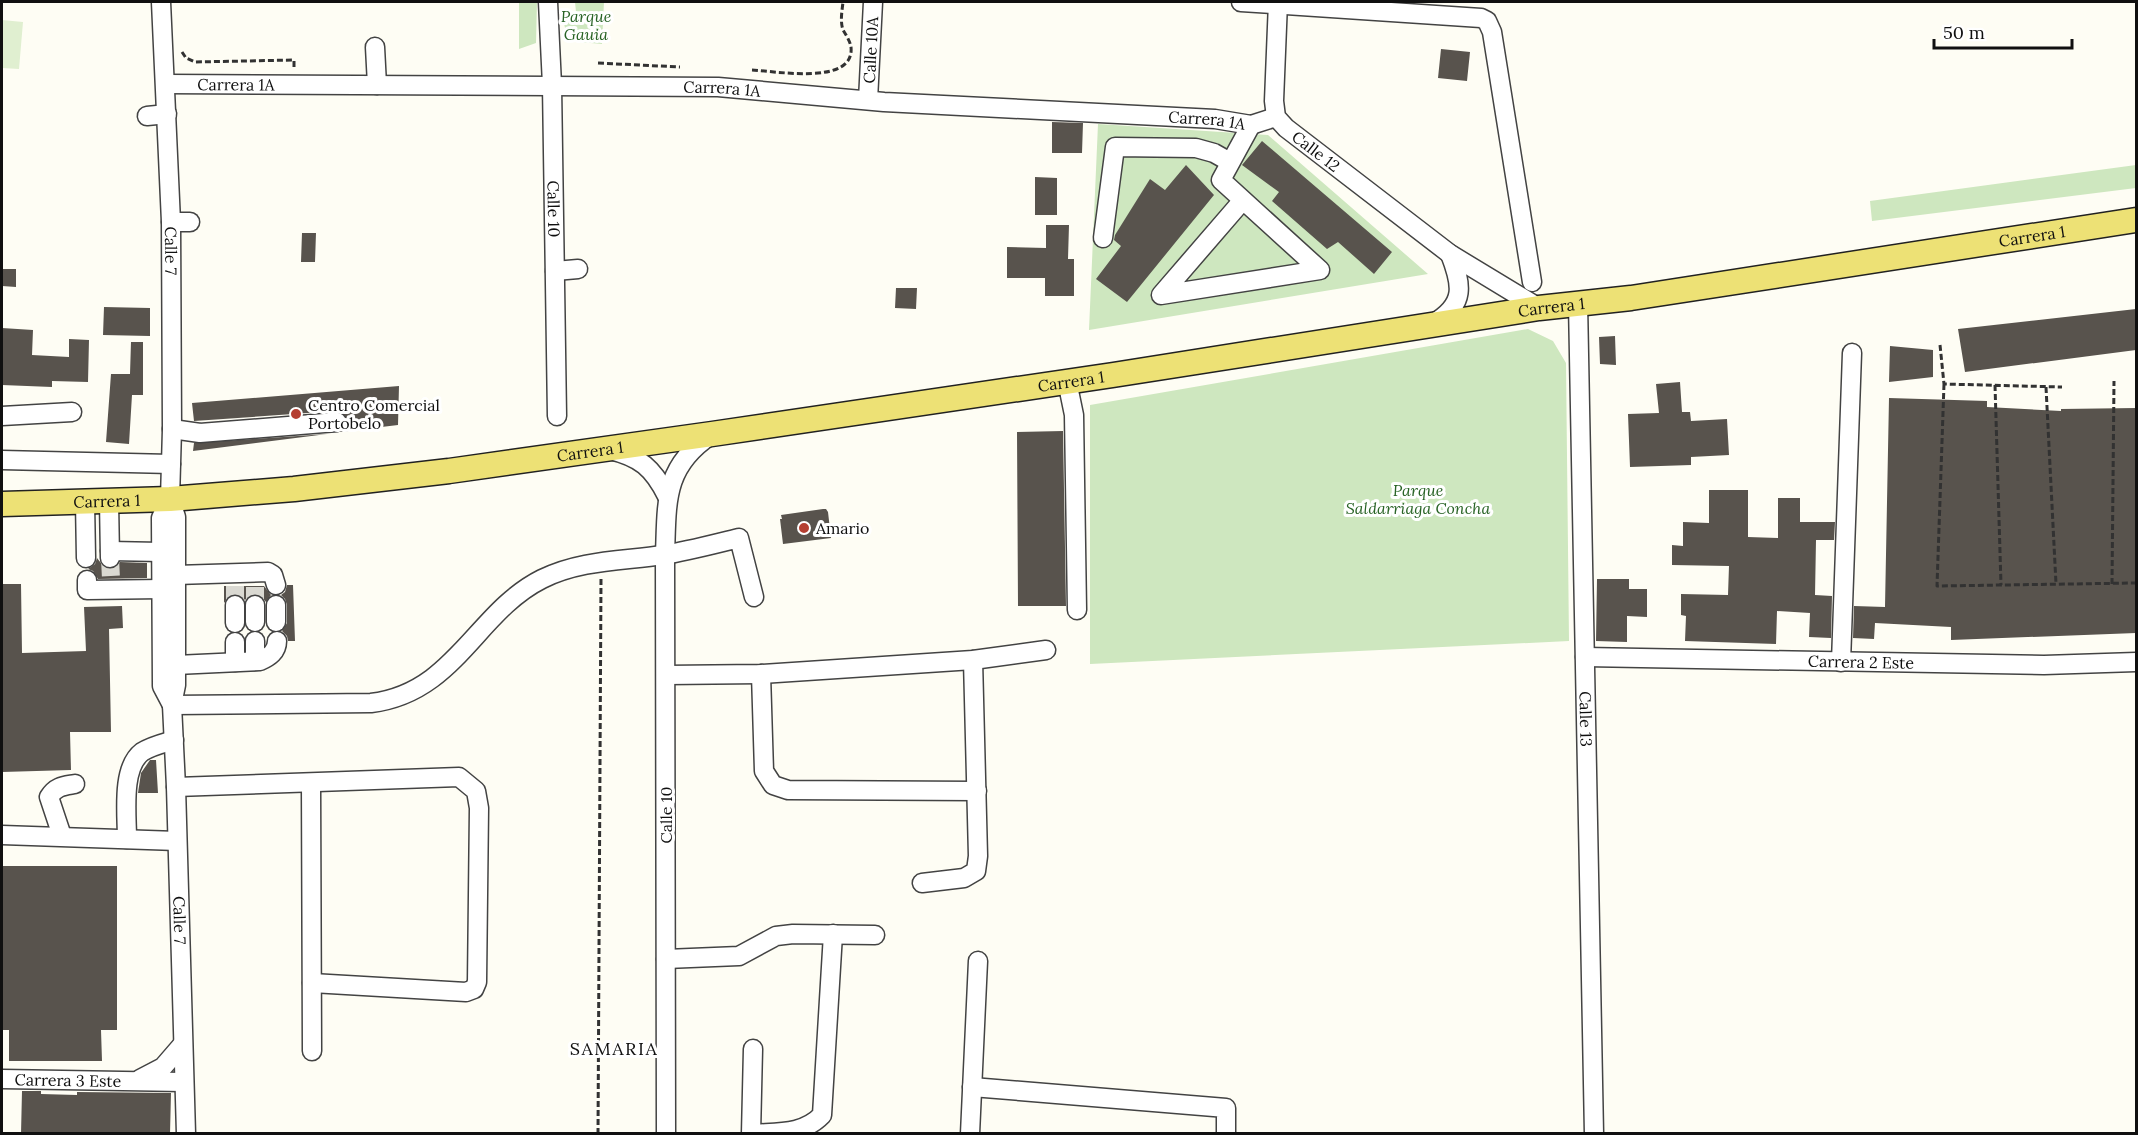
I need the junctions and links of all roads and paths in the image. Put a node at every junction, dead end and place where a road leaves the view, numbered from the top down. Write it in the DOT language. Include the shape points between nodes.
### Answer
graph roads {
  1 [pos="161,2"];
  2 [pos="548,2"];
  3 [pos="843,2"];
  4 [pos="873,2"];
  5 [pos="1250,2"];
  6 [pos="1278,3"];
  7 [pos="375,47"];
  8 [pos="180,48"];
  9 [pos="597,63"];
  10 [pos="689,67"];
  11 [pos="747,70"];
  12 [pos="166,84"];
  13 [pos="293,85"];
  14 [pos="377,85"];
  15 [pos="552,85"];
  16 [pos="879,106"];
  17 [pos="166,114"];
  18 [pos="147,116"];
  19 [pos="1276,117"];
  20 [pos="1251,126"];
  21 [pos="1230,162"];
  22 [pos="1243,200"];
  23 [pos="2136,220"];
  24 [pos="171,222"];
  25 [pos="190,222"];
  26 [pos="1103,238"];
  27 [pos="1450,254"];
  28 [pos="578,269"];
  29 [pos="555,271"];
  30 [pos="1532,282"];
  31 [pos="1578,303"];
  32 [pos="1539,308"];
  33 [pos="1431,325"];
  34 [pos="1940,345"];
  35 [pos="1852,353"];
  36 [pos="1067,381"];
  37 [pos="2114,381"];
  38 [pos="1944,384"];
  39 [pos="1995,385"];
  40 [pos="2046,387"];
  41 [pos="2062,387"];
  42 [pos="72,412"];
  43 [pos="2,416"];
  44 [pos="557,416"];
  45 [pos="337,422"];
  46 [pos="172,429"];
  47 [pos="712,434"];
  48 [pos="608,449"];
  49 [pos="2,460"];
  50 [pos="171,464"];
  51 [pos="667,496"];
  52 [pos="170,499"];
  53 [pos="97,502"];
  54 [pos="2,504"];
  55 [pos="156,552"];
  56 [pos="665,555"];
  57 [pos="86,558"];
  58 [pos="601,562"];
  59 [pos="176,575"];
  60 [pos="87,580"];
  61 [pos="2136,583"];
  62 [pos="2112,584"];
  63 [pos="276,585"];
  64 [pos="2001,585"];
  65 [pos="2056,585"];
  66 [pos="157,589"];
  67 [pos="754,597"];
  68 [pos="1077,610"];
  69 [pos="255,641"];
  70 [pos="276,641"];
  71 [pos="235,642"];
  72 [pos="1046,650"];
  73 [pos="1586,657"];
  74 [pos="973,660"];
  75 [pos="255,661"];
  76 [pos="236,662"];
  77 [pos="1841,662"];
  78 [pos="2136,662"];
  79 [pos="176,665"];
  80 [pos="761,674"];
  81 [pos="666,675"];
  82 [pos="172,705"];
  83 [pos="174,740"];
  84 [pos="311,783"];
  85 [pos="75,784"];
  86 [pos="176,787"];
  87 [pos="977,791"];
  88 [pos="2,835"];
  89 [pos="62,836"];
  90 [pos="127,839"];
  91 [pos="177,841"];
  92 [pos="922,883"];
  93 [pos="833,934"];
  94 [pos="875,935"];
  95 [pos="666,959"];
  96 [pos="978,961"];
  97 [pos="312,983"];
  98 [pos="182,1045"];
  99 [pos="753,1049"];
  100 [pos="312,1051"];
  101 [pos="2,1079"];
  102 [pos="136,1080"];
  103 [pos="183,1082"];
  104 [pos="972,1087"];
  105 [pos="186,1134"];
  106 [pos="598,1134"];
  107 [pos="666,1134"];
  108 [pos="752,1134"];
  109 [pos="970,1134"];
  110 [pos="1226,1134"];
  111 [pos="1594,1134"];
  1 -- 12 [label="street, Calle 7"];
  2 -- 15 [label="street, Calle 10"];
  3 -- 11 [label="path" via="841,19 851,47 844,66 818,75"];
  4 -- 16 [label="street, Calle 10A"];
  5 -- 6 [label="street"];
  6 -- 19 [label="street, Calle 12"];
  6 -- 30 [label="street" via="1487,21 1492,32"];
  7 -- 14 [label="street"];
  8 -- 13 [label="path" via="186,58 195,62 294,60"];
  9 -- 10 [label="path"];
  12 -- 13 [label="street, Carrera 1A"];
  12 -- 17 [label="street, Calle 7"];
  13 -- 14 [label="street, Carrera 1A"];
  14 -- 15 [label="street, Carrera 1A"];
  15 -- 16 [label="street, Carrera 1A" via="718,87"];
  15 -- 29 [label="street, Calle 10" via="545,217"];
  16 -- 20 [label="street, Carrera 1A" via="1215,119"];
  17 -- 18 [label="street"];
  17 -- 24 [label="street, Calle 7"];
  19 -- 20 [label="street, Carrera 1A"];
  19 -- 27 [label="street, Calle 12"];
  20 -- 21 [label="street"];
  21 -- 22 [label="street" via="1221,180"];
  21 -- 26 [label="street" via="1196,148 1115,147"];
  22 -- 22 [label="street" via="1320,270 1161,296 1198,252"];
  23 -- 31 [label="main road, Carrera 1"];
  24 -- 25 [label="street"];
  24 -- 46 [label="street, Calle 7"];
  27 -- 32 [label="street, Calle 12"];
  27 -- 33 [label="street" via="1460,281 1459,293 1452,310"];
  28 -- 29 [label="street"];
  29 -- 44 [label="street, Calle 10"];
  31 -- 32 [label="main road, Carrera 1"];
  31 -- 73 [label="street, Calle 13"];
  32 -- 33 [label="main road, Carrera 1"];
  33 -- 36 [label="main road, Carrera 1"];
  34 -- 38 [label="path"];
  35 -- 77 [label="street"];
  36 -- 47 [label="main road, Carrera 1"];
  36 -- 68 [label="street" via="1074,415"];
  37 -- 62 [label="path"];
  38 -- 39 [label="path"];
  38 -- 64 [label="path" via="1937,586"];
  39 -- 40 [label="path"];
  39 -- 64 [label="path"];
  40 -- 41 [label="path"];
  40 -- 65 [label="path"];
  42 -- 43 [label="street"];
  45 -- 46 [label="street" via="200,433"];
  46 -- 50 [label="street, Calle 7"];
  47 -- 48 [label="main road, Carrera 1"];
  47 -- 51 [label="street" via="683,460"];
  48 -- 51 [label="street" via="644,464 658,478"];
  48 -- 52 [label="main road, Carrera 1" via="306,488"];
  49 -- 50 [label="street"];
  50 -- 52 [label="street, Calle 7"];
  51 -- 56 [label="street, Calle 10"];
  52 -- 53 [label="main road, Carrera 1"];
  52 -- 55 [label="street, Calle 7" via="161,518"];
  52 -- 59 [label="street, Calle 7" via="176,517"];
  53 -- 54 [label="main road, Carrera 1"];
  53 -- 55 [label="street" via="110,554"];
  53 -- 57 [label="street"];
  55 -- 66 [label="street, Calle 7"];
  56 -- 58 [label="street"];
  56 -- 67 [label="street" via="739,538"];
  56 -- 81 [label="street, Calle 10"];
  58 -- 82 [label="street" via="566,570 528,588 432,680 403,696 371,703"];
  58 -- 106 [label="path"];
  59 -- 63 [label="street" via="235,580 255,579 268,572"];
  59 -- 79 [label="street, Calle 7"];
  60 -- 66 [label="street" via="87,590 111,585"];
  61 -- 62 [label="path"];
  62 -- 65 [label="path"];
  64 -- 65 [label="path"];
  66 -- 82 [label="street, Calle 7" via="162,686"];
  69 -- 75 [label="street"];
  70 -- 75 [label="street" via="268,657"];
  71 -- 76 [label="street"];
  72 -- 74 [label="street"];
  73 -- 77 [label="street, Carrera 2 Este"];
  73 -- 111 [label="street, Calle 13"];
  74 -- 80 [label="street"];
  74 -- 87 [label="street"];
  75 -- 76 [label="street"];
  76 -- 79 [label="street"];
  77 -- 78 [label="street, Carrera 2 Este"];
  79 -- 82 [label="street, Calle 7"];
  80 -- 81 [label="street"];
  80 -- 87 [label="street" via="764,771 773,785 788,790"];
  81 -- 95 [label="street, Calle 10"];
  82 -- 83 [label="street, Calle 7"];
  83 -- 86 [label="street, Calle 7"];
  83 -- 90 [label="street" via="144,751 134,760 128,773"];
  84 -- 86 [label="street"];
  84 -- 97 [label="street"];
  84 -- 97 [label="street" via="459,777 476,791 479,808 474,989 466,992"];
  85 -- 89 [label="street" via="60,786 49,797"];
  86 -- 91 [label="street, Calle 7"];
  87 -- 92 [label="street" via="975,871 964,878"];
  88 -- 89 [label="street"];
  89 -- 90 [label="street"];
  90 -- 91 [label="street"];
  91 -- 98 [label="street, Calle 7"];
  93 -- 94 [label="street"];
  93 -- 95 [label="street" via="776,936 739,956"];
  93 -- 108 [label="street" via="822,1115 813,1125 799,1130"];
  95 -- 107 [label="street, Calle 10"];
  96 -- 104 [label="street"];
  97 -- 100 [label="street"];
  98 -- 102 [label="street, Carrera 3 Este" via="163,1067"];
  98 -- 103 [label="street, Calle 7"];
  99 -- 108 [label="street"];
  101 -- 102 [label="street, Carrera 3 Este"];
  102 -- 103 [label="street, Carrera 3 Este"];
  103 -- 105 [label="street, Calle 7"];
  104 -- 109 [label="street"];
  104 -- 110 [label="street" via="1226,1108"];
}
